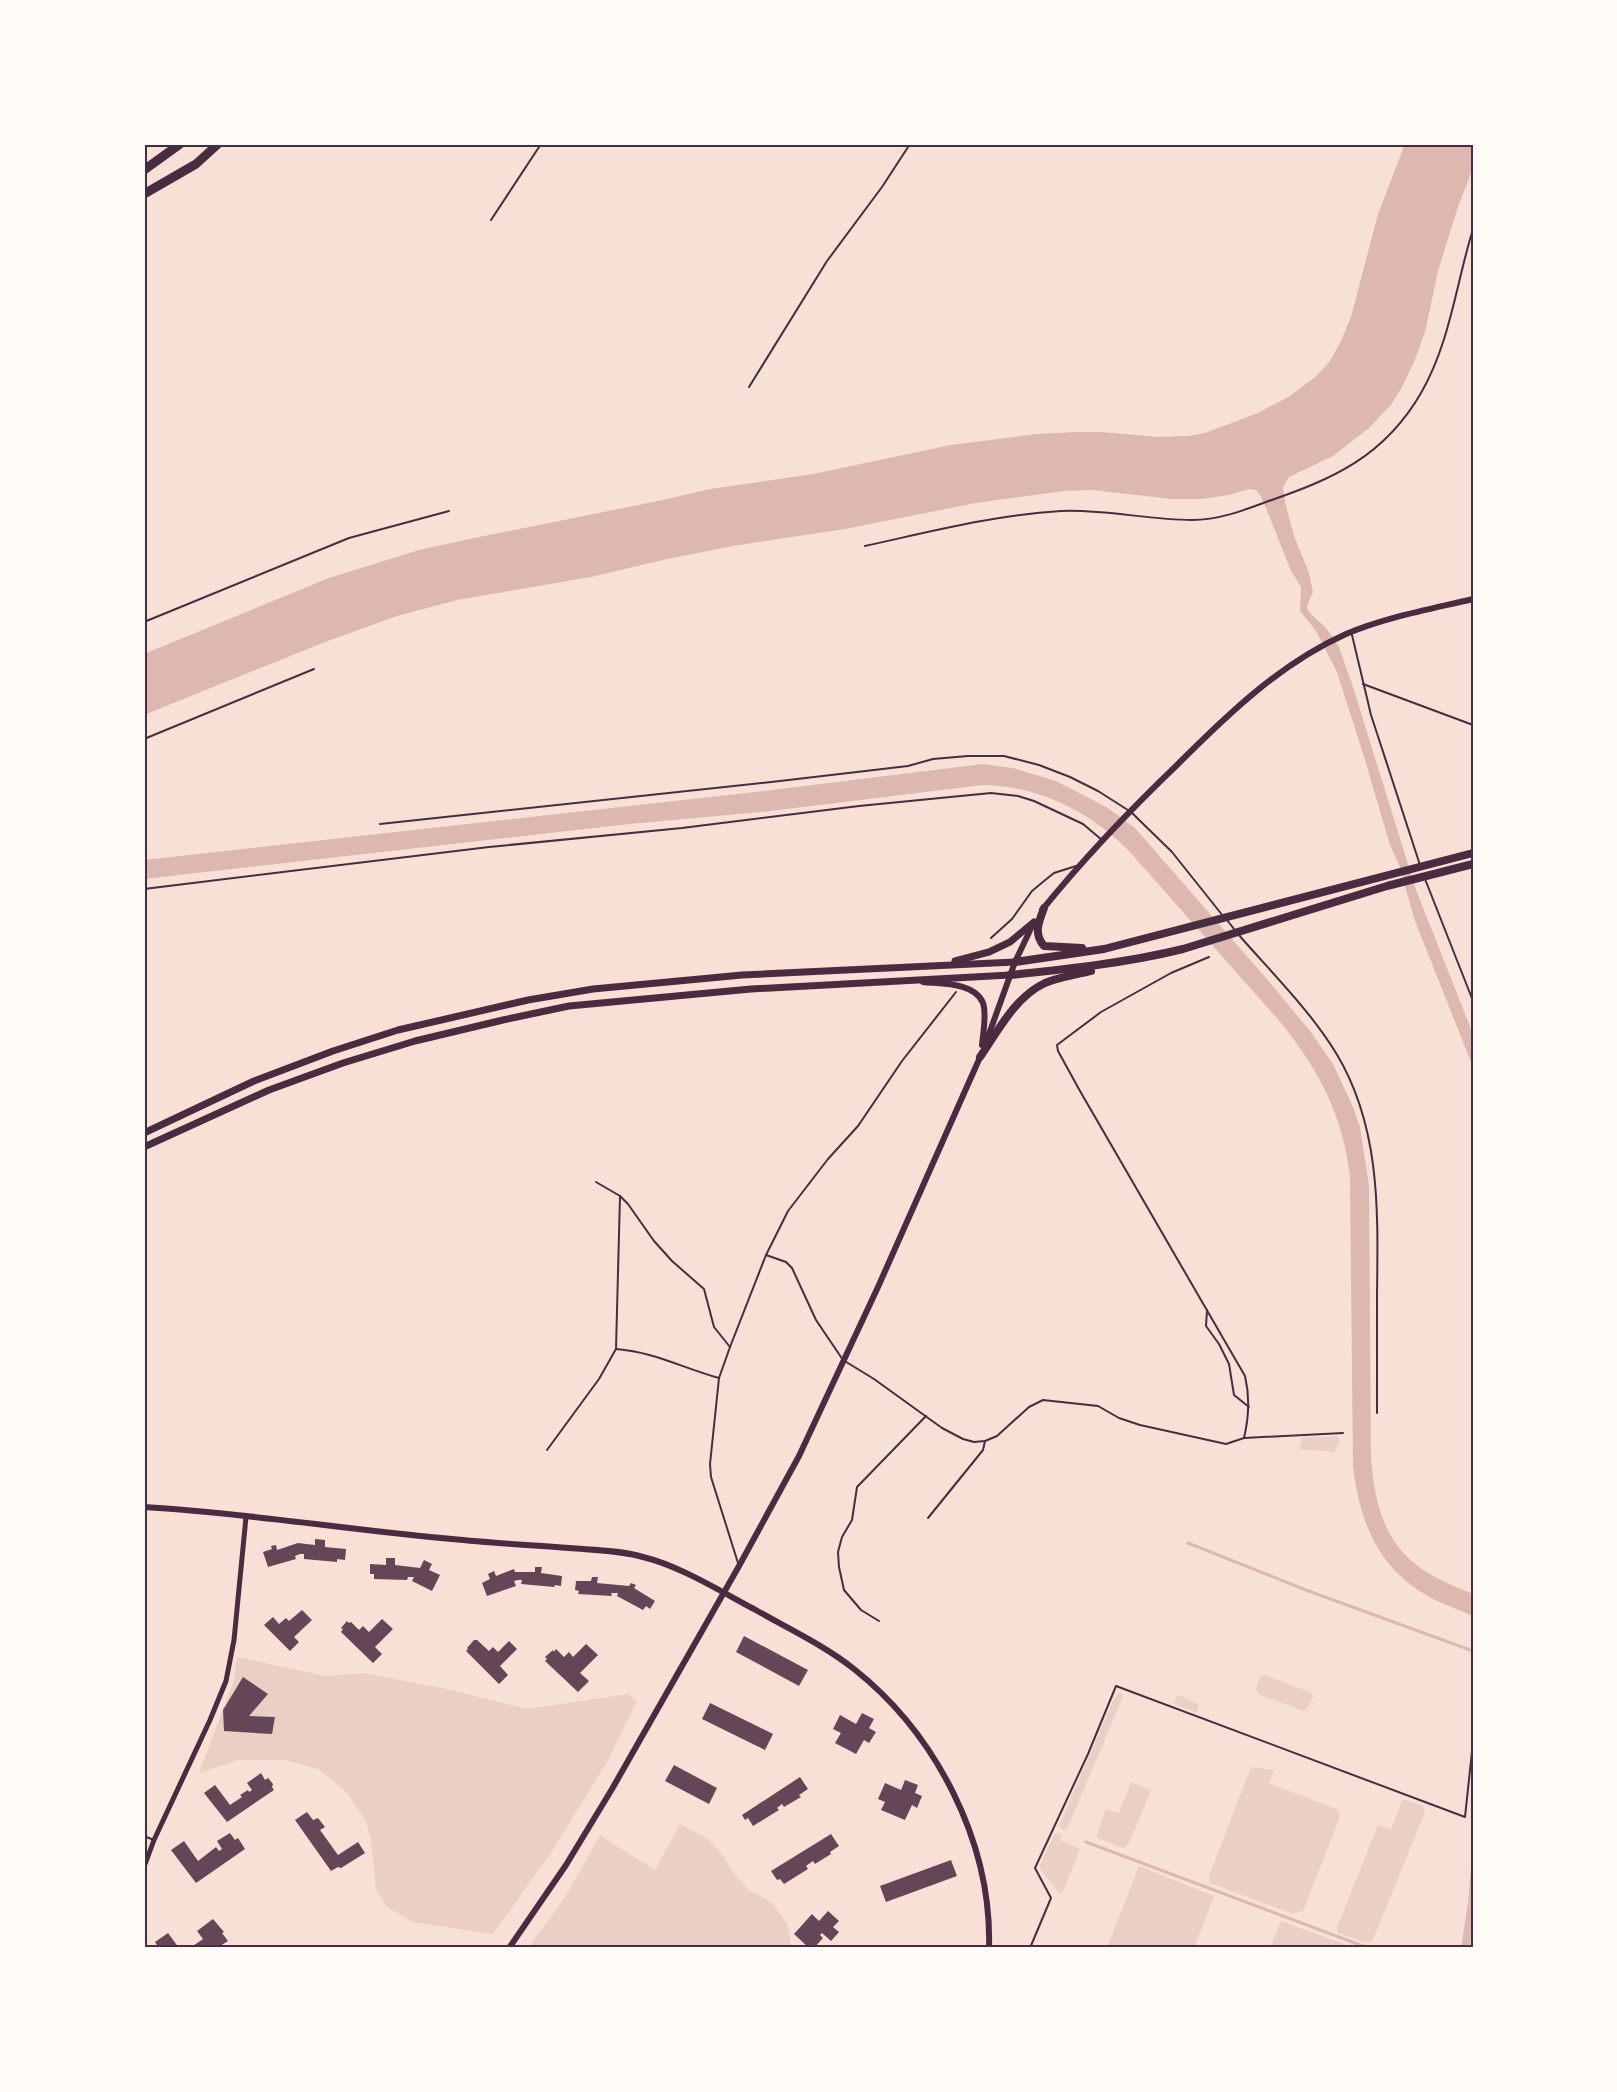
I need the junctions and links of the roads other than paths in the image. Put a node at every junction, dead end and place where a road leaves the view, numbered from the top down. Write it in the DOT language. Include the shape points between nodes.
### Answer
graph roads {
  1 [pos="180,144"];
  2 [pos="218,144"];
  3 [pos="541,144"];
  4 [pos="910,144"];
  5 [pos="144,170"];
  6 [pos="144,194"];
  7 [pos="491,220"];
  8 [pos="1473,229"];
  9 [pos="749,387"];
  10 [pos="449,511"];
  11 [pos="865,546"];
  12 [pos="1473,599"];
  13 [pos="144,622"];
  14 [pos="1351,632"];
  15 [pos="314,669"];
  16 [pos="1363,684"];
  17 [pos="1473,725"];
  18 [pos="144,739"];
  19 [pos="1129,813"];
  20 [pos="380,824"];
  21 [pos="1104,838"];
  22 [pos="1473,853"];
  23 [pos="1473,864"];
  24 [pos="1079,865"];
  25 [pos="144,889"];
  26 [pos="1044,908"];
  27 [pos="1034,922"];
  28 [pos="991,938"];
  29 [pos="1104,949"];
  30 [pos="1149,957"];
  31 [pos="1209,957"];
  32 [pos="1015,962"];
  33 [pos="941,965"];
  34 [pos="1010,975"];
  35 [pos="910,982"];
  36 [pos="956,992"];
  37 [pos="1473,1001"];
  38 [pos="980,1057"];
  39 [pos="144,1133"];
  40 [pos="144,1147"];
  41 [pos="596,1182"];
  42 [pos="620,1196"];
  43 [pos="766,1256"];
  44 [pos="1207,1310"];
  45 [pos="730,1347"];
  46 [pos="616,1349"];
  47 [pos="843,1360"];
  48 [pos="719,1378"];
  49 [pos="1249,1407"];
  50 [pos="1377,1413"];
  51 [pos="926,1416"];
  52 [pos="1343,1433"];
  53 [pos="1244,1438"];
  54 [pos="985,1441"];
  55 [pos="547,1450"];
  56 [pos="144,1507"];
  57 [pos="246,1517"];
  58 [pos="928,1518"];
  59 [pos="739,1566"];
  60 [pos="723,1593"];
  61 [pos="879,1621"];
  62 [pos="1473,1742"];
  63 [pos="144,1836"];
  64 [pos="154,1840"];
  65 [pos="144,1867"];
  66 [pos="509,1948"];
  67 [pos="988,1948"];
  68 [pos="1030,1948"];
  1 -- 5 [label="highway"];
  2 -- 6 [label="highway" via="195,164"];
  3 -- 7 [label="lane"];
  4 -- 9 [label="lane" via="827,261"];
  8 -- 11 [label="lane" via="1442,348 1420,394 1398,425 1370,453 1339,473 1243,511 1214,518 1190,520 1063,511 994,519"];
  10 -- 13 [label="lane" via="349,538"];
  12 -- 14 [label="street"];
  14 -- 16 [label="lane"];
  14 -- 19 [label="street" via="1313,651 1258,690 1225,717"];
  15 -- 18 [label="lane"];
  16 -- 17 [label="lane"];
  16 -- 37 [label="lane" via="1418,860"];
  19 -- 20 [label="lane" via="1092,788 1040,765 1004,756 968,756 780,781"];
  19 -- 21 [label="street"];
  19 -- 50 [label="lane" via="1172,852 1313,1021 1337,1054 1358,1101 1373,1152 1377,1196"];
  21 -- 24 [label="street"];
  21 -- 25 [label="lane" via="1043,805 1018,796 991,793"];
  22 -- 29 [label="highway"];
  23 -- 30 [label="highway"];
  24 -- 26 [label="street"];
  24 -- 28 [label="lane" via="1053,873"];
  26 -- 27 [label="street"];
  26 -- 29 [label="highway" via="1037,932 1044,946"];
  27 -- 32 [label="street"];
  27 -- 33 [label="main road" via="1010,942 989,952"];
  29 -- 32 [label="highway"];
  30 -- 34 [label="highway"];
  30 -- 38 [label="highway" via="1046,983 1031,991"];
  31 -- 44 [label="lane" via="1101,1012 1057,1045"];
  32 -- 33 [label="main road"];
  32 -- 34 [label="street"];
  33 -- 39 [label="main road" via="710,978 593,989 528,1000 398,1030 333,1051 254,1081"];
  34 -- 35 [label="main road"];
  34 -- 38 [label="street"];
  35 -- 38 [label="street" via="964,987 977,994 984,1012"];
  35 -- 40 [label="main road" via="751,989 633,1000 569,1006 503,1020 344,1063 269,1090"];
  36 -- 43 [label="lane" via="858,1126 797,1198"];
  38 -- 47 [label="street"];
  41 -- 42 [label="lane"];
  42 -- 45 [label="lane" via="672,1261 704,1288 714,1327"];
  42 -- 46 [label="lane"];
  43 -- 45 [label="lane"];
  43 -- 47 [label="lane" via="792,1268 816,1320"];
  44 -- 49 [label="lane" via="1245,1376"];
  44 -- 49 [label="lane" via="1206,1326 1229,1364 1234,1395"];
  45 -- 48 [label="lane"];
  46 -- 48 [label="lane" via="655,1355"];
  46 -- 55 [label="lane"];
  47 -- 51 [label="lane"];
  47 -- 59 [label="street" via="799,1456"];
  48 -- 59 [label="lane" via="711,1477"];
  49 -- 53 [label="lane"];
  51 -- 54 [label="lane" via="956,1436"];
  51 -- 61 [label="lane" via="861,1480 852,1520 840,1545 844,1590 861,1610"];
  52 -- 53 [label="lane"];
  53 -- 54 [label="lane" via="1226,1443 1140,1425 1098,1406 1043,1400 1029,1407 998,1436"];
  54 -- 58 [label="lane"];
  56 -- 57 [label="street"];
  57 -- 60 [label="street" via="628,1554 665,1564"];
  57 -- 64 [label="street" via="226,1681"];
  59 -- 60 [label="street"];
  60 -- 66 [label="street" via="612,1790"];
  60 -- 67 [label="street" via="846,1663 918,1735 941,1770 971,1838 987,1901"];
  62 -- 68 [label="lane" via="1465,1817 1116,1686 1035,1869 1051,1898"];
  63 -- 64 [label="lane"];
  64 -- 65 [label="street"];
}
